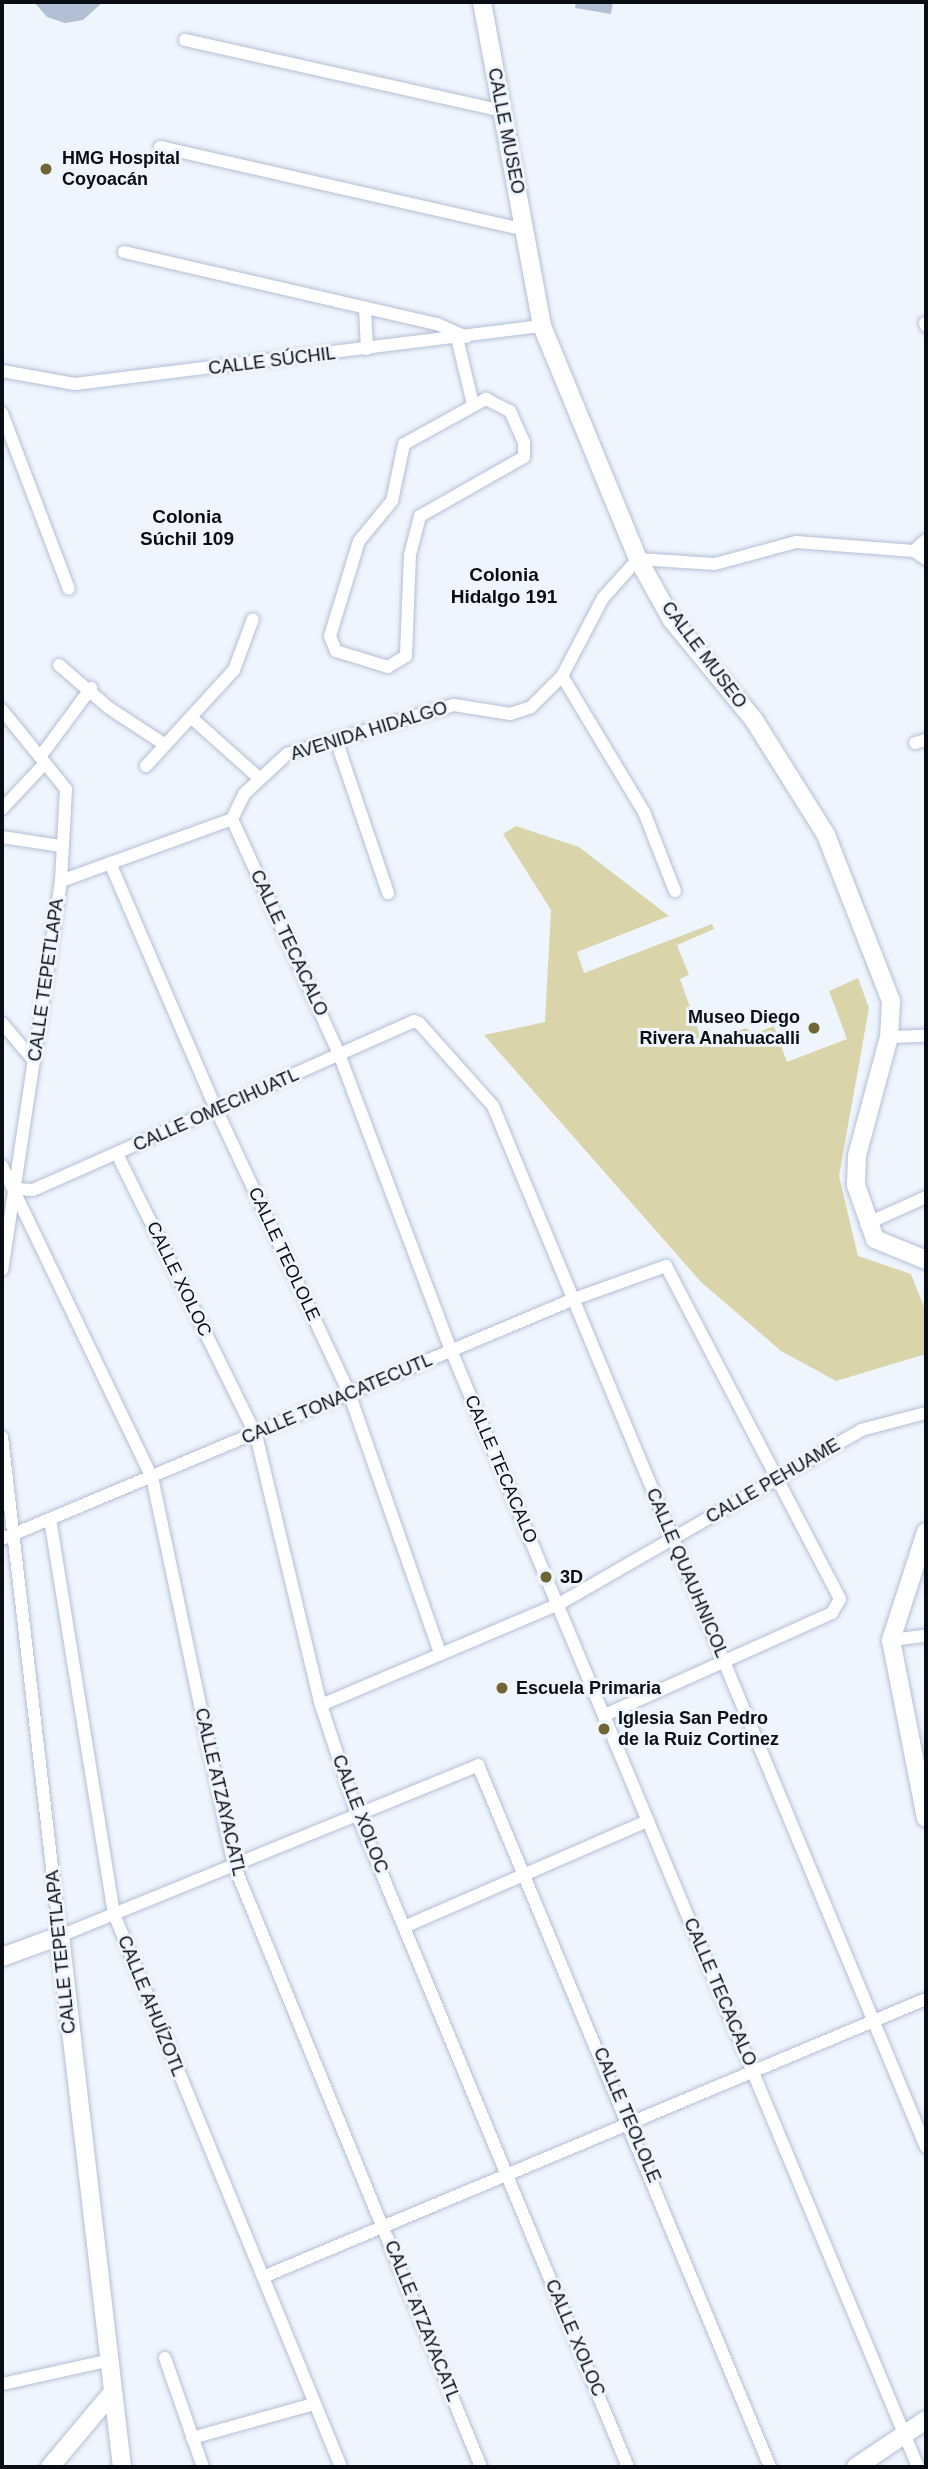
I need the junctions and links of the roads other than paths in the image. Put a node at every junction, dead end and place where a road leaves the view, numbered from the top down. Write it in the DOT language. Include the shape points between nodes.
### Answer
graph roads {
  1 [pos="482,2"];
  2 [pos="185,40"];
  3 [pos="503,111"];
  4 [pos="160,147"];
  5 [pos="524,230"];
  6 [pos="124,252"];
  7 [pos="365,308"];
  8 [pos="542,326"];
  9 [pos="461,337"];
  10 [pos="367,349"];
  11 [pos="2,371"];
  12 [pos="473,404"];
  13 [pos="2,413"];
  14 [pos="926,540"];
  15 [pos="914,551"];
  16 [pos="638,559"];
  17 [pos="926,559"];
  18 [pos="69,589"];
  19 [pos="253,620"];
  20 [pos="59,665"];
  21 [pos="562,676"];
  22 [pos="91,688"];
  23 [pos="2,710"];
  24 [pos="193,719"];
  25 [pos="336,740"];
  26 [pos="164,744"];
  27 [pos="42,760"];
  28 [pos="146,766"];
  29 [pos="260,779"];
  30 [pos="2,809"];
  31 [pos="232,818"];
  32 [pos="2,837"];
  33 [pos="61,846"];
  34 [pos="110,863"];
  35 [pos="61,881"];
  36 [pos="675,891"];
  37 [pos="388,893"];
  38 [pos="414,1021"];
  39 [pos="2,1023"];
  40 [pos="926,1036"];
  41 [pos="889,1037"];
  42 [pos="340,1054"];
  43 [pos="34,1061"];
  44 [pos="217,1111"];
  45 [pos="117,1154"];
  46 [pos="2,1166"];
  47 [pos="16,1189"];
  48 [pos="926,1196"];
  49 [pos="866,1224"];
  50 [pos="926,1260"];
  51 [pos="2,1269"];
  52 [pos="574,1299"];
  53 [pos="451,1350"];
  54 [pos="349,1393"];
  55 [pos="926,1413"];
  56 [pos="256,1435"];
  57 [pos="2,1437"];
  58 [pos="152,1477"];
  59 [pos="780,1477"];
  60 [pos="50,1519"];
  61 [pos="926,1532"];
  62 [pos="16,1533"];
  63 [pos="2,1539"];
  64 [pos="672,1539"];
  65 [pos="559,1604"];
  66 [pos="926,1636"];
  67 [pos="891,1640"];
  68 [pos="440,1653"];
  69 [pos="725,1661"];
  70 [pos="321,1705"];
  71 [pos="605,1714"];
  72 [pos="925,1813"];
  73 [pos="357,1814"];
  74 [pos="648,1821"];
  75 [pos="234,1865"];
  76 [pos="524,1874"];
  77 [pos="114,1914"];
  78 [pos="406,1926"];
  79 [pos="60,1936"];
  80 [pos="2,1957"];
  81 [pos="926,1999"];
  82 [pos="875,2022"];
  83 [pos="753,2071"];
  84 [pos="631,2122"];
  85 [pos="926,2147"];
  86 [pos="506,2173"];
  87 [pos="384,2226"];
  88 [pos="263,2277"];
  89 [pos="165,2358"];
  90 [pos="106,2361"];
  91 [pos="2,2384"];
  92 [pos="112,2393"];
  93 [pos="314,2404"];
  94 [pos="926,2420"];
  95 [pos="906,2434"];
  96 [pos="192,2438"];
  97 [pos="50,2467"];
  98 [pos="122,2467"];
  99 [pos="203,2467"];
  100 [pos="341,2467"];
  101 [pos="481,2467"];
  102 [pos="628,2467"];
  103 [pos="770,2467"];
  104 [pos="856,2467"];
  105 [pos="918,2467"];
  1 -- 3 [label="street, CALLE MUSEO"];
  2 -- 3 [label="street"];
  3 -- 5 [label="street, CALLE MUSEO"];
  4 -- 5 [label="street"];
  5 -- 8 [label="street, CALLE MUSEO"];
  6 -- 7 [label="street"];
  7 -- 9 [label="street"];
  7 -- 10 [label="street"];
  8 -- 9 [label="street, CALLE SÚCHIL"];
  8 -- 16 [label="street, CALLE MUSEO"];
  9 -- 10 [label="street, CALLE SÚCHIL"];
  9 -- 12 [label="street"];
  10 -- 11 [label="street, CALLE SÚCHIL" via="75,384"];
  12 -- 12 [label="street" via="404,444 392,501 359,541 330,636 336,651 388,667 406,656 410,555 420,516 524,457 524,442 510,411 486,399"];
  13 -- 18 [label="street"];
  14 -- 15 [label="street"];
  15 -- 16 [label="street" via="796,542 715,564"];
  15 -- 17 [label="street"];
  16 -- 21 [label="street, AVENIDA HIDALGO" via="603,597"];
  16 -- 41 [label="street, CALLE MUSEO" via="672,620 754,720 826,835 891,1001"];
  19 -- 24 [label="street" via="234,670"];
  20 -- 22 [label="street"];
  21 -- 25 [label="street, AVENIDA HIDALGO" via="531,707 516,713 454,705"];
  21 -- 36 [label="street" via="644,812"];
  22 -- 26 [label="street" via="109,708"];
  22 -- 27 [label="street"];
  23 -- 27 [label="street, CALLE TEPETLAPA"];
  24 -- 26 [label="street"];
  24 -- 29 [label="street"];
  25 -- 29 [label="street, AVENIDA HIDALGO" via="286,754"];
  25 -- 37 [label="street"];
  26 -- 28 [label="street"];
  27 -- 30 [label="street"];
  27 -- 33 [label="street, CALLE TEPETLAPA" via="66,789"];
  29 -- 31 [label="street, AVENIDA HIDALGO"];
  31 -- 34 [label="street"];
  31 -- 42 [label="street, CALLE TECACALO"];
  32 -- 33 [label="street"];
  33 -- 35 [label="street, CALLE TEPETLAPA"];
  34 -- 35 [label="street"];
  34 -- 44 [label="street, CALLE TEOLOLE"];
  35 -- 43 [label="street, CALLE TEPETLAPA"];
  38 -- 42 [label="street, CALLE OMECIHUATL"];
  38 -- 52 [label="street, CALLE QUAUHNICOL" via="489,1100"];
  39 -- 43 [label="street"];
  40 -- 41 [label="street"];
  41 -- 49 [label="street, CALLE MUSEO" via="857,1156 856,1185"];
  42 -- 44 [label="street, CALLE OMECIHUATL"];
  42 -- 53 [label="street, CALLE TECACALO"];
  43 -- 47 [label="street, CALLE TEPETLAPA"];
  44 -- 45 [label="street, CALLE OMECIHUATL"];
  44 -- 54 [label="street, CALLE TEOLOLE"];
  45 -- 47 [label="street, CALLE OMECIHUATL" via="33,1190"];
  45 -- 56 [label="street, CALLE XOLOC"];
  46 -- 47 [label="street, CALLE ATZAYACATL"];
  47 -- 51 [label="street, CALLE TEPETLAPA"];
  47 -- 58 [label="street, CALLE ATZAYACATL"];
  48 -- 49 [label="street"];
  49 -- 50 [label="street" via="884,1246"];
  52 -- 53 [label="street, CALLE TONACATECUTL"];
  52 -- 59 [label="street, CALLE TONACATECUTL" via="657,1267 673,1273"];
  52 -- 64 [label="street, CALLE QUAUHNICOL"];
  53 -- 54 [label="street, CALLE TONACATECUTL"];
  53 -- 65 [label="street, CALLE TECACALO"];
  54 -- 56 [label="street, CALLE TONACATECUTL"];
  54 -- 68 [label="street, CALLE TEOLOLE"];
  55 -- 59 [label="street, CALLE PEHUAME" via="861,1430"];
  56 -- 58 [label="street, CALLE TONACATECUTL"];
  56 -- 70 [label="street, CALLE XOLOC"];
  57 -- 62 [label="street, CALLE TEPETLAPA"];
  58 -- 60 [label="street, CALLE TONACATECUTL"];
  58 -- 75 [label="street, CALLE ATZAYACATL"];
  59 -- 64 [label="street, CALLE PEHUAME"];
  59 -- 69 [label="street" via="840,1599 832,1613"];
  60 -- 62 [label="street, CALLE TONACATECUTL"];
  60 -- 77 [label="street, CALLE AHUÍZOTL"];
  61 -- 67 [label="street"];
  62 -- 63 [label="street, CALLE TONACATECUTL"];
  62 -- 79 [label="street, CALLE TEPETLAPA"];
  64 -- 65 [label="street, CALLE PEHUAME"];
  64 -- 69 [label="street, CALLE QUAUHNICOL"];
  65 -- 68 [label="street, CALLE PEHUAME"];
  65 -- 71 [label="street, CALLE TECACALO"];
  66 -- 67 [label="street"];
  67 -- 72 [label="street"];
  68 -- 70 [label="street, CALLE PEHUAME"];
  69 -- 71 [label="street"];
  69 -- 82 [label="street, CALLE QUAUHNICOL"];
  70 -- 73 [label="street, CALLE XOLOC"];
  71 -- 74 [label="street, CALLE TECACALO"];
  73 -- 75 [label="street"];
  73 -- 76 [label="street, CALLE TEOLOLE" via="478,1765"];
  73 -- 78 [label="street, CALLE XOLOC"];
  74 -- 76 [label="street"];
  74 -- 83 [label="street, CALLE TECACALO"];
  75 -- 77 [label="street"];
  75 -- 87 [label="street, CALLE ATZAYACATL"];
  76 -- 78 [label="street"];
  76 -- 84 [label="street, CALLE TEOLOLE"];
  77 -- 79 [label="street"];
  77 -- 88 [label="street, CALLE AHUÍZOTL"];
  78 -- 86 [label="street, CALLE XOLOC"];
  79 -- 80 [label="street"];
  79 -- 90 [label="street, CALLE TEPETLAPA"];
  81 -- 82 [label="street"];
  82 -- 83 [label="street"];
  82 -- 85 [label="street, CALLE QUAUHNICOL"];
  83 -- 84 [label="street"];
  83 -- 95 [label="street, CALLE TECACALO"];
  84 -- 86 [label="street"];
  84 -- 103 [label="street, CALLE TEOLOLE"];
  86 -- 87 [label="street"];
  86 -- 102 [label="street, CALLE XOLOC"];
  87 -- 88 [label="street"];
  87 -- 101 [label="street, CALLE ATZAYACATL"];
  88 -- 93 [label="street, CALLE AHUÍZOTL"];
  89 -- 96 [label="street"];
  90 -- 91 [label="street"];
  90 -- 92 [label="street, CALLE TEPETLAPA"];
  92 -- 97 [label="street"];
  92 -- 98 [label="street, CALLE TEPETLAPA"];
  93 -- 96 [label="street"];
  93 -- 100 [label="street, CALLE AHUÍZOTL"];
  94 -- 95 [label="street"];
  95 -- 104 [label="street"];
  95 -- 105 [label="street, CALLE TECACALO"];
  96 -- 99 [label="street"];
}
